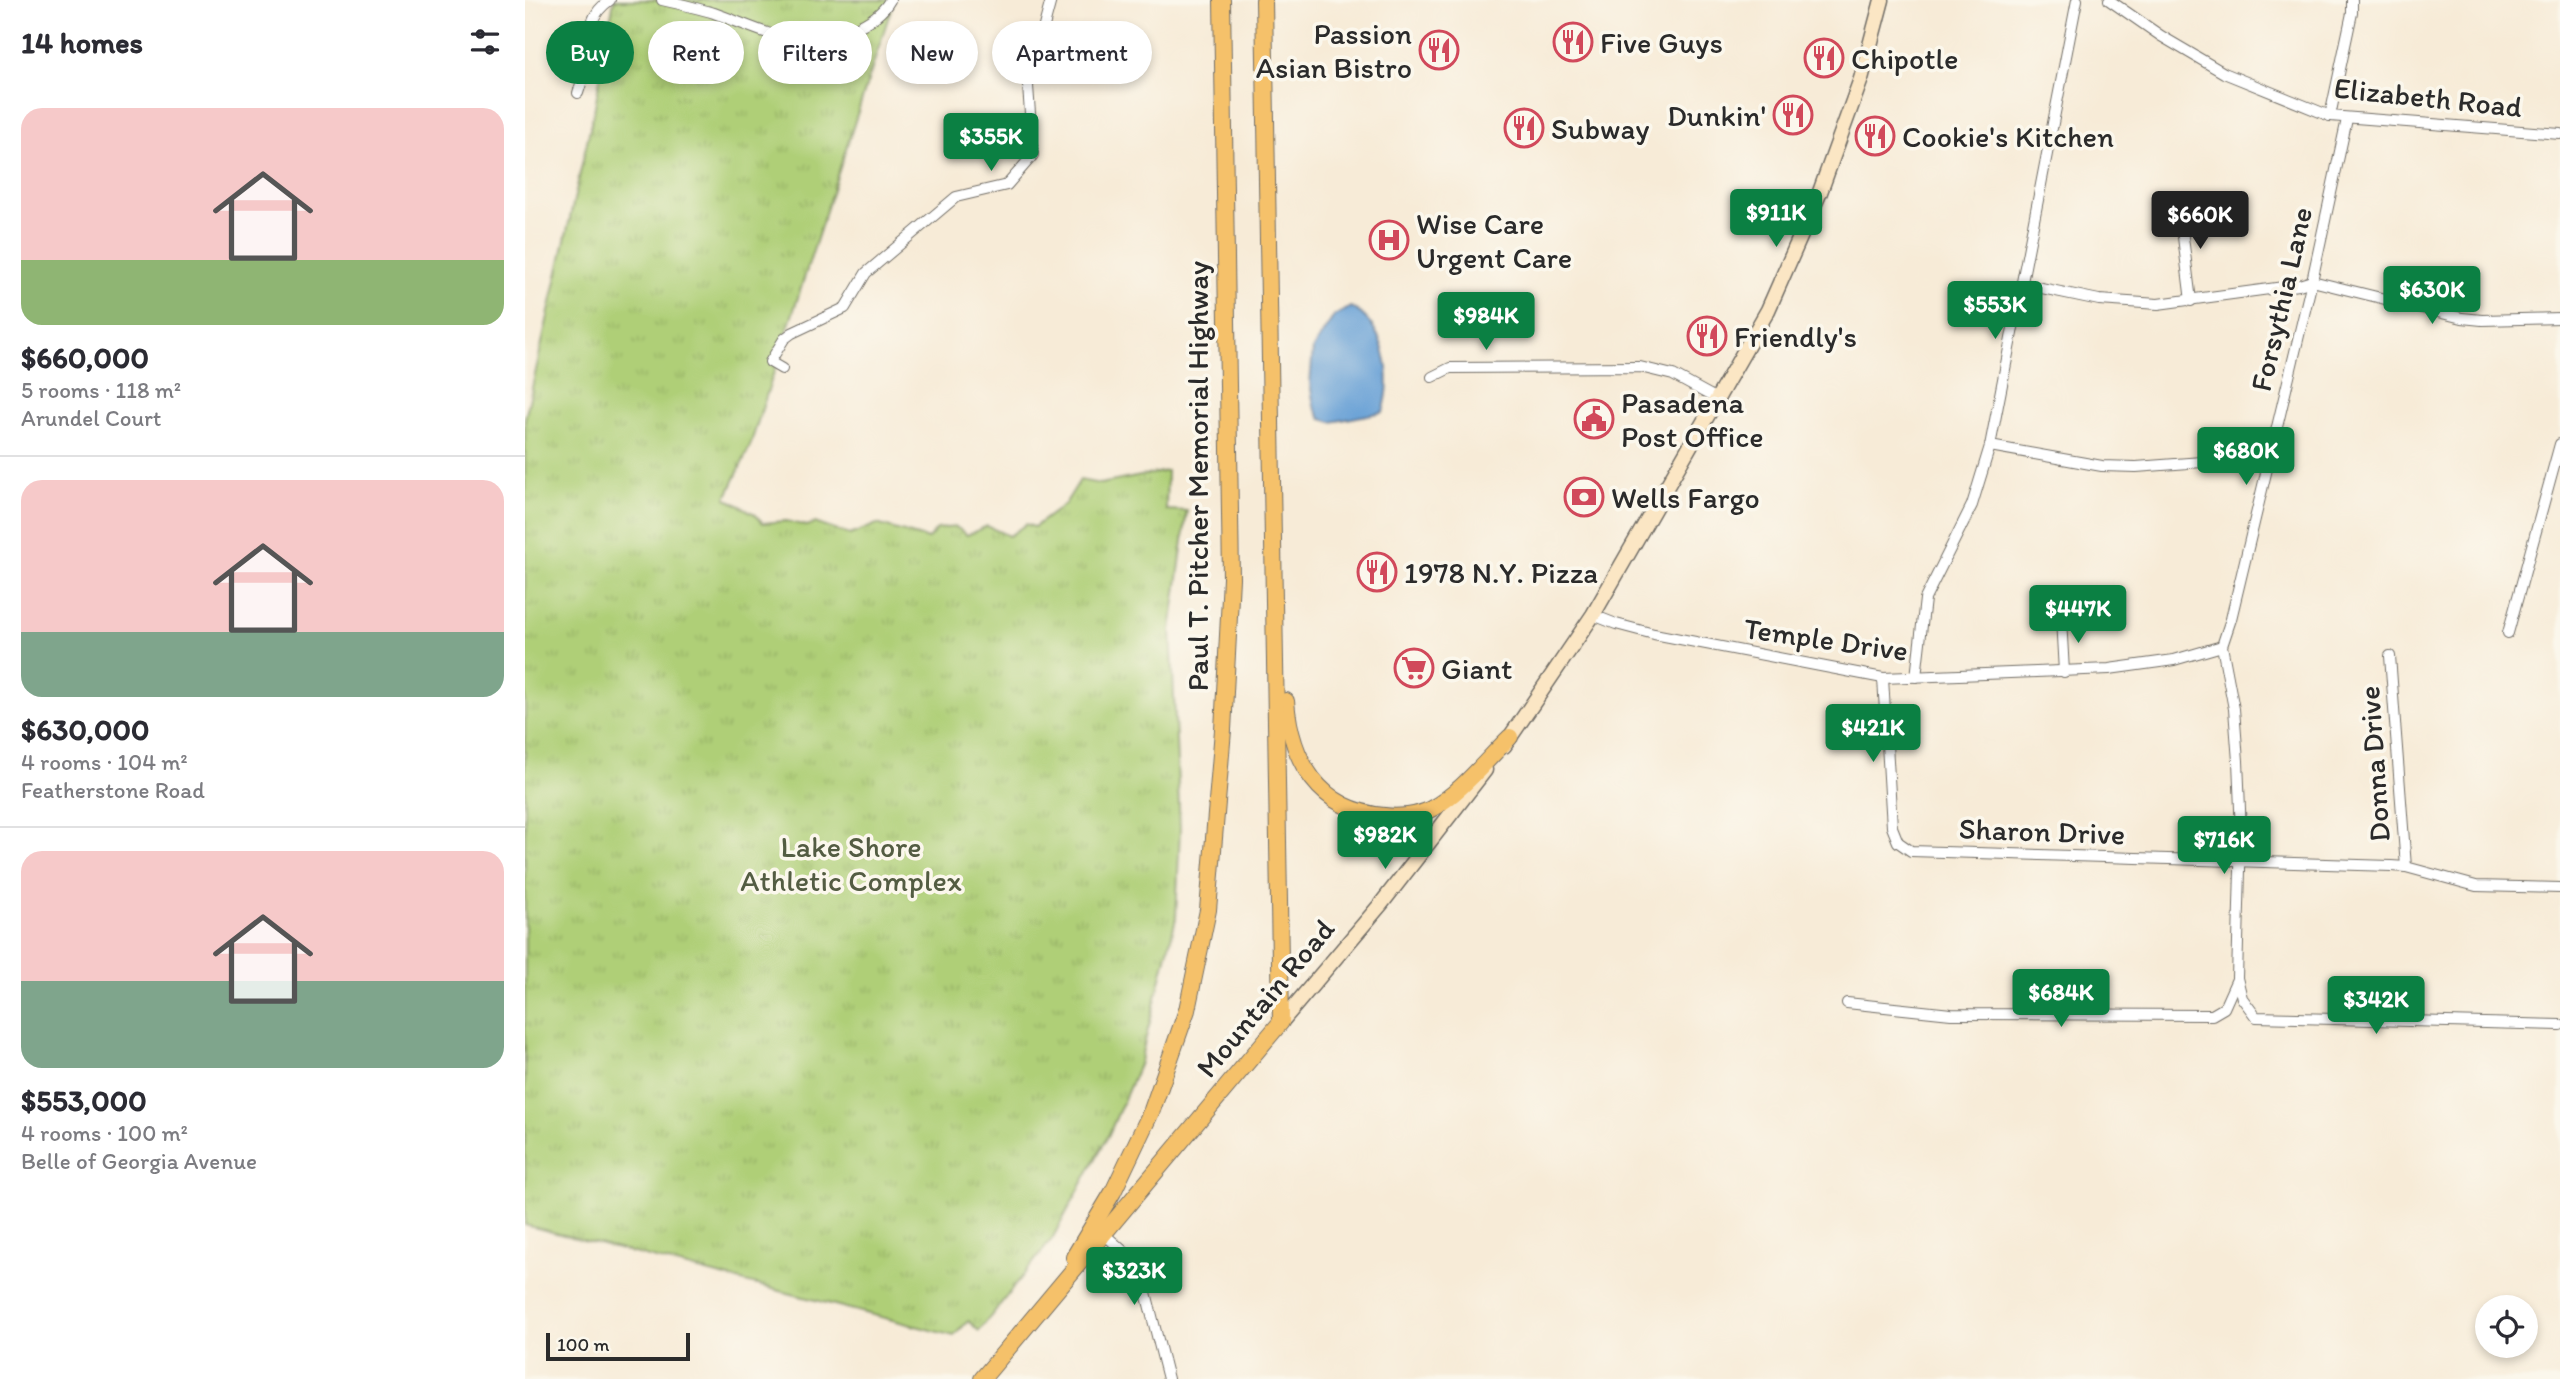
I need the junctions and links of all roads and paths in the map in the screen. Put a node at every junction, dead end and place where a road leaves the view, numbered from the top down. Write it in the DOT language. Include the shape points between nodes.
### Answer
graph roads {
  1 [pos="610,0"];
  2 [pos="662,0"];
  3 [pos="890,0"];
  4 [pos="1051,0"];
  5 [pos="1222,0"];
  6 [pos="1265,0"];
  7 [pos="1882,0"];
  8 [pos="2077,0"];
  9 [pos="2109,0"];
  10 [pos="2352,0"];
  11 [pos="578,93"];
  12 [pos="2330,116"];
  13 [pos="2347,119"];
  14 [pos="2560,134"];
  15 [pos="2179,205"];
  16 [pos="2312,281"];
  17 [pos="2022,284"];
  18 [pos="2190,302"];
  19 [pos="2560,318"];
  20 [pos="782,369"];
  21 [pos="1432,377"];
  22 [pos="1717,399"];
  23 [pos="2560,444"];
  24 [pos="1990,446"];
  25 [pos="2269,457"];
  26 [pos="2558,459"];
  27 [pos="1275,576"];
  28 [pos="1593,615"];
  29 [pos="2061,618"];
  30 [pos="2508,633"];
  31 [pos="2222,646"];
  32 [pos="2391,656"];
  33 [pos="2064,672"];
  34 [pos="1916,677"];
  35 [pos="1883,678"];
  36 [pos="1510,737"];
  37 [pos="2240,861"];
  38 [pos="2406,867"];
  39 [pos="2560,888"];
  40 [pos="2237,978"];
  41 [pos="1847,1003"];
  42 [pos="1281,1022"];
  43 [pos="2560,1025"];
  44 [pos="1104,1234"];
  45 [pos="1052,1296"];
  46 [pos="982,1379"];
  47 [pos="1168,1379"];
  1 -- 11 [label="street" via="596,10 591,21"];
  2 -- 3 [label="street" via="782,38 809,41 859,26 877,16"];
  4 -- 20 [label="street" via="1028,86 1033,155 1007,185 956,197 866,274 845,308 784,338 770,362"];
  5 -- 45 [label="main road, Paul T. Pitcher Memorial Highway" via="1231,578 1208,910 1187,1010 1152,1110 1113,1192"];
  6 -- 27 [label="main road"];
  7 -- 22 [label="main road, Mountain Road" via="1861,79 1820,192 1768,310"];
  8 -- 17 [label="street"];
  9 -- 12 [label="street, Elizabeth Road" via="2224,73"];
  10 -- 12 [label="street"];
  12 -- 13 [label="street, Elizabeth Road"];
  13 -- 14 [label="street, Elizabeth Road"];
  13 -- 16 [label="street, Forsythia Lane"];
  15 -- 18 [label="street"];
  16 -- 18 [label="street"];
  16 -- 19 [label="street" via="2462,318"];
  16 -- 25 [label="street, Forsythia Lane"];
  17 -- 18 [label="street" via="2117,303"];
  17 -- 24 [label="street"];
  21 -- 22 [label="street" via="1450,368 1640,367 1673,375"];
  22 -- 28 [label="main road, Mountain Road"];
  23 -- 26 [label="street"];
  24 -- 25 [label="street" via="2102,466"];
  24 -- 34 [label="street" via="1972,505 1925,599"];
  25 -- 31 [label="street, Forsythia Lane"];
  26 -- 30 [label="street"];
  27 -- 36 [label="main road" via="1292,742 1316,784 1333,799 1370,815 1389,817 1430,810"];
  27 -- 42 [label="main road"];
  28 -- 35 [label="street, Temple Drive" via="1654,634"];
  28 -- 36 [label="main road, Mountain Road"];
  29 -- 33 [label="street"];
  31 -- 33 [label="street, Temple Drive" via="2143,666"];
  31 -- 37 [label="street, Forsythia Lane" via="2234,709"];
  32 -- 38 [label="street, Donna Drive"];
  33 -- 34 [label="street, Temple Drive"];
  34 -- 35 [label="street, Temple Drive"];
  35 -- 37 [label="street, Sharon Drive" via="1892,827 1898,842 1910,851"];
  36 -- 42 [label="main road, Mountain Road" via="1381,904"];
  37 -- 38 [label="street, Sharon Drive"];
  37 -- 40 [label="street, Forsythia Lane"];
  38 -- 39 [label="street, Sharon Drive" via="2476,886"];
  40 -- 41 [label="street" via="2224,1008 2212,1015 1951,1014"];
  40 -- 43 [label="street" via="2242,998 2256,1017"];
  42 -- 44 [label="main road, Mountain Road"];
  44 -- 45 [label="main road, Mountain Road"];
  44 -- 47 [label="street" via="1139,1265"];
  45 -- 46 [label="main road, Mountain Road"];
}
